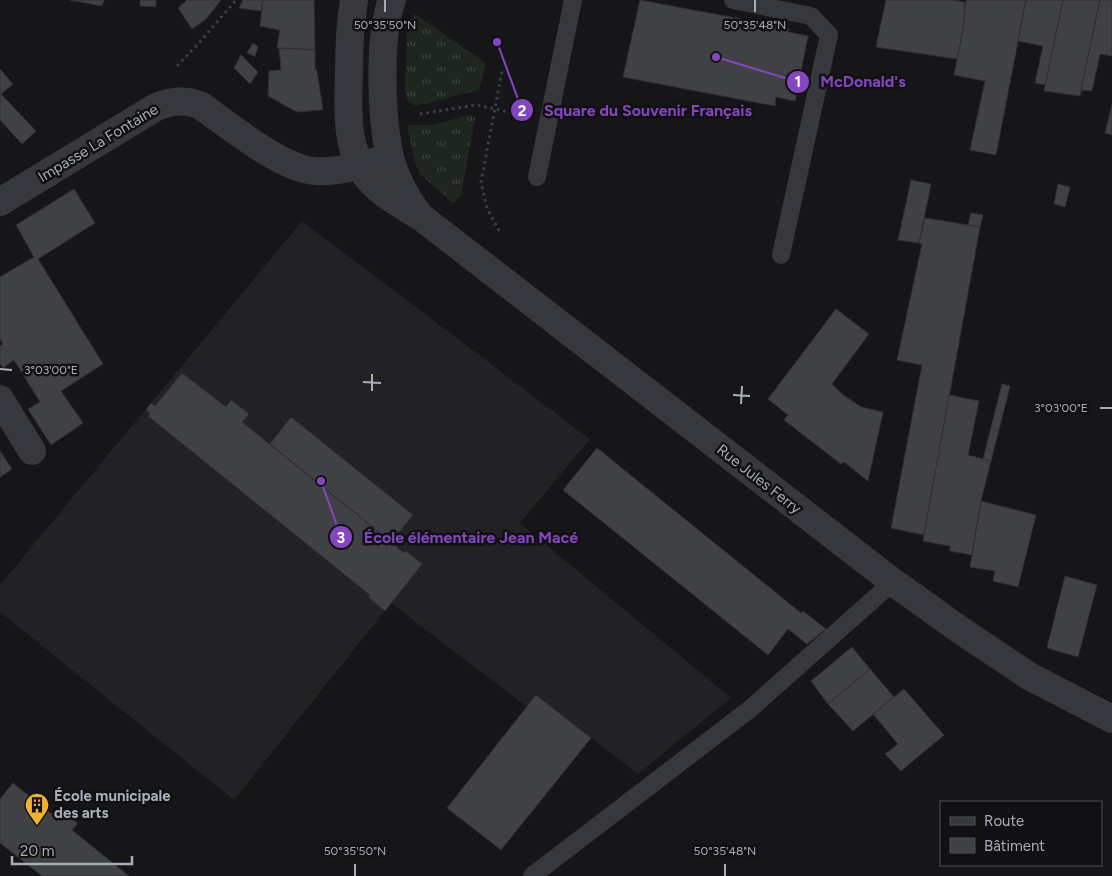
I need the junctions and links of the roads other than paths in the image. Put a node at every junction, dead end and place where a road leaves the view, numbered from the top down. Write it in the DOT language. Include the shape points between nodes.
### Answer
graph roads {
  1 [pos="354,0"];
  2 [pos="573,0"];
  3 [pos="733,0"];
  4 [pos="391,1"];
  5 [pos="390,158"];
  6 [pos="360,165"];
  7 [pos="537,177"];
  8 [pos="0,202"];
  9 [pos="421,217"];
  10 [pos="781,255"];
  11 [pos="0,399"];
  12 [pos="32,450"];
  13 [pos="893,582"];
  14 [pos="1112,719"];
  15 [pos="532,876"];
  1 -- 6 [label="street, Rue Jules Ferry" via="348,118"];
  2 -- 7 [label="lane"];
  3 -- 10 [label="lane" via="810,16 828,35"];
  4 -- 5 [label="street, Rue Jules Ferry" via="383,45 384,114"];
  5 -- 6 [label="street, Impasse La Fontaine"];
  5 -- 9 [label="street, Rue Jules Ferry" via="402,188"];
  6 -- 8 [label="street, Impasse La Fontaine" via="314,171 297,167 280,160 200,105 186,100 156,107"];
  6 -- 9 [label="street, Rue Jules Ferry" via="381,191"];
  9 -- 13 [label="street, Rue Jules Ferry"];
  11 -- 12 [label="street"];
  13 -- 14 [label="street, Rue Jules Ferry" via="1029,676"];
  13 -- 15 [label="lane" via="750,709"];
}
